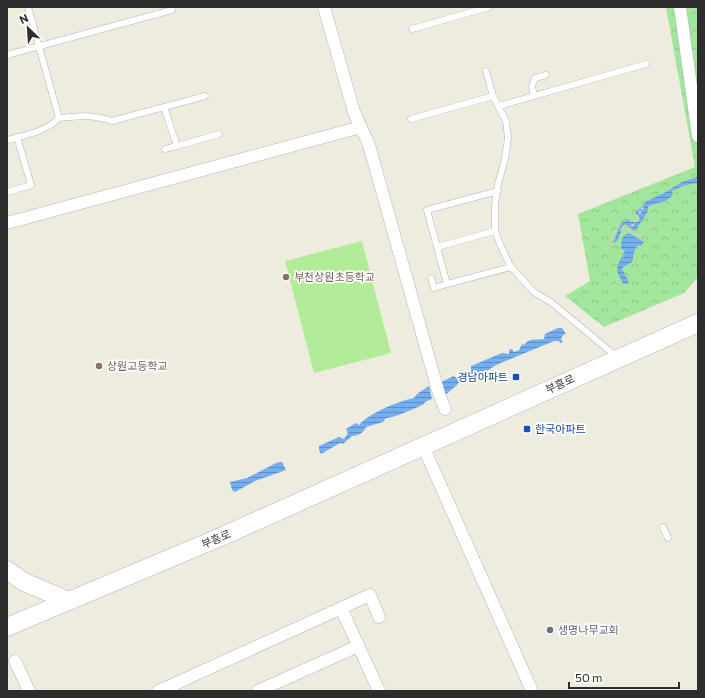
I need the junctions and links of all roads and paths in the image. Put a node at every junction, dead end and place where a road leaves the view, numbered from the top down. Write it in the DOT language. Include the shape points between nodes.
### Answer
graph roads {
  1 [pos="28,7"];
  2 [pos="324,7"];
  3 [pos="489,7"];
  4 [pos="680,7"];
  5 [pos="172,10"];
  6 [pos="412,29"];
  7 [pos="39,46"];
  8 [pos="7,55"];
  9 [pos="646,64"];
  10 [pos="486,71"];
  11 [pos="546,75"];
  12 [pos="206,96"];
  13 [pos="493,96"];
  14 [pos="534,96"];
  15 [pos="499,106"];
  16 [pos="164,107"];
  17 [pos="59,118"];
  18 [pos="411,119"];
  19 [pos="361,127"];
  20 [pos="219,134"];
  21 [pos="698,136"];
  22 [pos="17,137"];
  23 [pos="7,140"];
  24 [pos="177,146"];
  25 [pos="165,149"];
  26 [pos="498,191"];
  27 [pos="7,192"];
  28 [pos="643,207"];
  29 [pos="7,223"];
  30 [pos="495,231"];
  31 [pos="629,231"];
  32 [pos="642,237"];
  33 [pos="608,245"];
  34 [pos="437,247"];
  35 [pos="512,267"];
  36 [pos="432,278"];
  37 [pos="616,282"];
  38 [pos="622,282"];
  39 [pos="447,284"];
  40 [pos="698,323"];
  41 [pos="618,358"];
  42 [pos="445,408"];
  43 [pos="423,446"];
  44 [pos="663,527"];
  45 [pos="668,538"];
  46 [pos="7,570"];
  47 [pos="69,601"];
  48 [pos="340,608"];
  49 [pos="379,617"];
  50 [pos="7,627"];
  51 [pos="358,646"];
  52 [pos="15,661"];
  53 [pos="171,688"];
  54 [pos="29,691"];
  55 [pos="158,691"];
  56 [pos="258,691"];
  57 [pos="379,691"];
  58 [pos="532,691"];
  1 -- 7 [label="lane"];
  2 -- 19 [label="street" via="354,112"];
  3 -- 6 [label="lane"];
  4 -- 21 [label="street"];
  5 -- 7 [label="lane"];
  7 -- 8 [label="lane"];
  7 -- 17 [label="lane"];
  9 -- 14 [label="lane"];
  10 -- 13 [label="lane"];
  11 -- 14 [label="lane" via="535,78 532,86"];
  12 -- 16 [label="lane"];
  13 -- 15 [label="lane"];
  13 -- 18 [label="lane"];
  14 -- 15 [label="lane"];
  15 -- 26 [label="lane" via="506,121 508,138"];
  16 -- 17 [label="lane" via="112,121 97,116"];
  16 -- 24 [label="lane"];
  17 -- 22 [label="lane" via="43,130"];
  19 -- 29 [label="street"];
  19 -- 42 [label="street" via="369,145"];
  20 -- 24 [label="lane"];
  22 -- 23 [label="lane"];
  22 -- 27 [label="lane" via="30,185"];
  24 -- 25 [label="lane"];
  26 -- 30 [label="lane"];
  26 -- 34 [label="lane" via="427,210"];
  28 -- 31 [label="path"];
  30 -- 34 [label="lane"];
  30 -- 35 [label="lane"];
  31 -- 32 [label="path"];
  31 -- 33 [label="path" via="619,226"];
  34 -- 39 [label="lane"];
  35 -- 39 [label="lane"];
  35 -- 41 [label="lane" via="534,292 552,303"];
  36 -- 39 [label="lane" via="434,288"];
  37 -- 38 [label="path"];
  40 -- 41 [label="street, 부흥로"];
  41 -- 43 [label="street, 부흥로"];
  43 -- 47 [label="street, 부흥로"];
  43 -- 58 [label="street"];
  44 -- 45 [label="lane"];
  46 -- 47 [label="street" via="24,582"];
  47 -- 50 [label="street, 부흥로"];
  48 -- 49 [label="street" via="370,595"];
  48 -- 51 [label="street"];
  48 -- 53 [label="street"];
  51 -- 56 [label="street"];
  51 -- 57 [label="street"];
  52 -- 54 [label="street"];
  53 -- 55 [label="street"];
}
